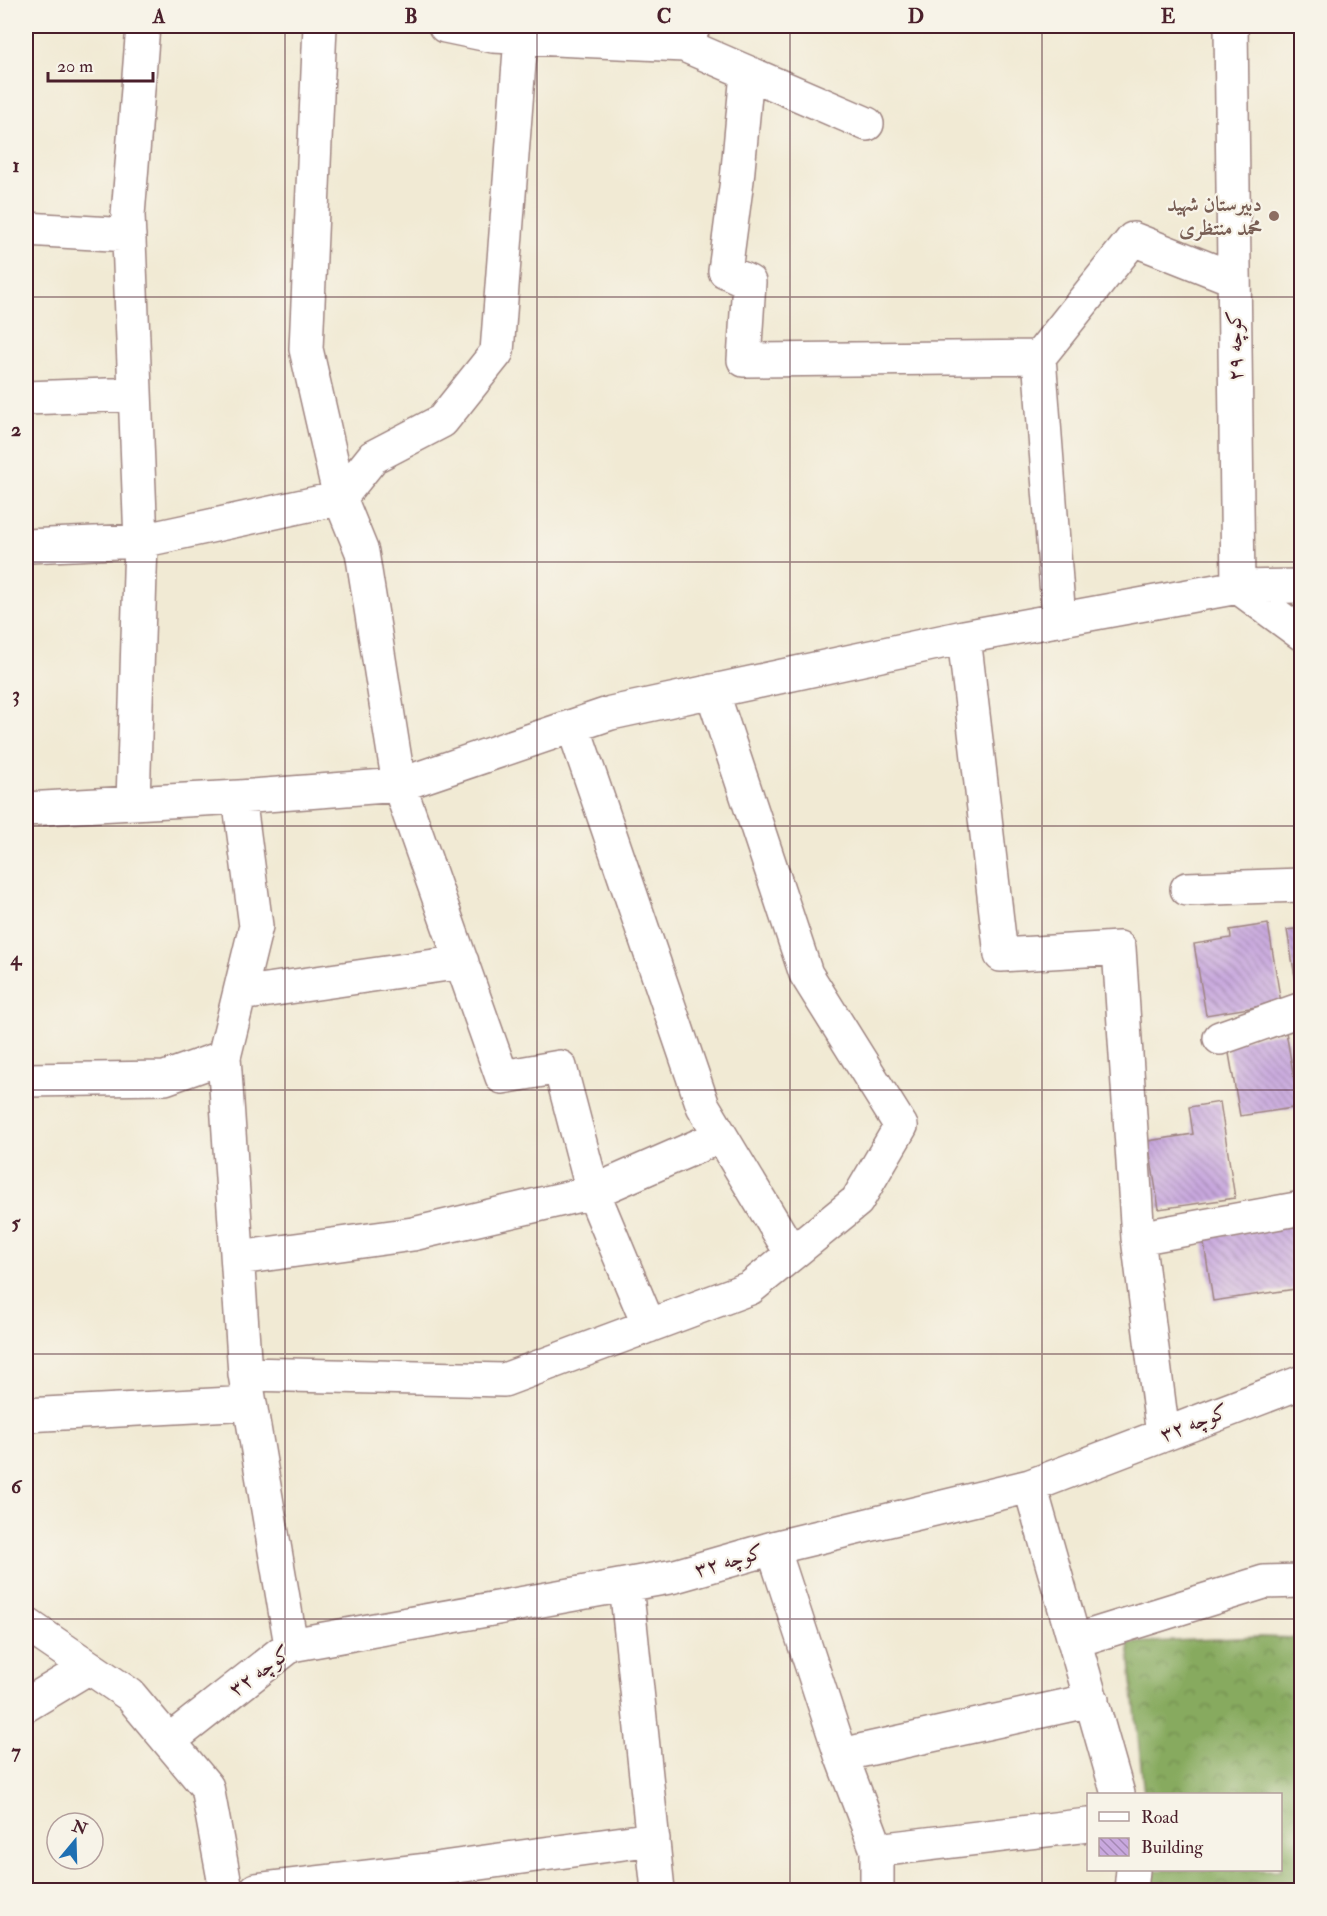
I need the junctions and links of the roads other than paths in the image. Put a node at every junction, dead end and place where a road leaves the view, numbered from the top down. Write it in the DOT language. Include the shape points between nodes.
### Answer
graph roads {
  1 [pos="143,26"];
  2 [pos="320,26"];
  3 [pos="445,26"];
  4 [pos="1231,26"];
  5 [pos="503,33"];
  6 [pos="689,35"];
  7 [pos="747,72"];
  8 [pos="867,124"];
  9 [pos="26,229"];
  10 [pos="129,235"];
  11 [pos="1234,279"];
  12 [pos="1039,357"];
  13 [pos="135,394"];
  14 [pos="26,398"];
  15 [pos="339,498"];
  16 [pos="141,541"];
  17 [pos="26,546"];
  18 [pos="1302,586"];
  19 [pos="1238,587"];
  20 [pos="1059,620"];
  21 [pos="1302,634"];
  22 [pos="964,637"];
  23 [pos="712,691"];
  24 [pos="573,726"];
  25 [pos="399,785"];
  26 [pos="239,797"];
  27 [pos="134,802"];
  28 [pos="26,808"];
  29 [pos="1302,885"];
  30 [pos="1187,889"];
  31 [pos="462,962"];
  32 [pos="240,994"];
  33 [pos="1302,1009"];
  34 [pos="1220,1038"];
  35 [pos="224,1057"];
  36 [pos="26,1080"];
  37 [pos="721,1136"];
  38 [pos="593,1192"];
  39 [pos="1302,1208"];
  40 [pos="1138,1239"];
  41 [pos="792,1254"];
  42 [pos="238,1257"];
  43 [pos="649,1326"];
  44 [pos="1302,1382"];
  45 [pos="248,1389"];
  46 [pos="26,1415"];
  47 [pos="1163,1435"];
  48 [pos="1030,1486"];
  49 [pos="773,1548"];
  50 [pos="1302,1581"];
  51 [pos="626,1585"];
  52 [pos="26,1624"];
  53 [pos="1074,1641"];
  54 [pos="291,1646"];
  55 [pos="89,1667"];
  56 [pos="1092,1701"];
  57 [pos="26,1705"];
  58 [pos="169,1741"];
  59 [pos="841,1755"];
  60 [pos="1118,1793"];
  61 [pos="1087,1825"];
  62 [pos="653,1839"];
  63 [pos="876,1850"];
  64 [pos="1133,1871"];
  65 [pos="429,1880"];
  66 [pos="226,1890"];
  67 [pos="256,1890"];
  68 [pos="658,1890"];
  69 [pos="877,1890"];
  70 [pos="1131,1890"];
  1 -- 10 [label="street"];
  2 -- 15 [label="street" via="306,349"];
  3 -- 5 [label="street"];
  4 -- 11 [label="street, کوچه ۲۹"];
  5 -- 6 [label="street"];
  5 -- 15 [label="street" via="497,352 442,421 373,457"];
  6 -- 7 [label="street"];
  7 -- 8 [label="street"];
  7 -- 12 [label="street" via="725,271 749,282 744,360"];
  9 -- 10 [label="street"];
  10 -- 13 [label="street"];
  11 -- 12 [label="street" via="1133,240"];
  11 -- 19 [label="street, کوچه ۲۹"];
  12 -- 20 [label="street"];
  13 -- 14 [label="street"];
  13 -- 16 [label="street"];
  15 -- 16 [label="street"];
  15 -- 25 [label="street" via="362,552"];
  16 -- 17 [label="street"];
  16 -- 27 [label="street"];
  18 -- 19 [label="street"];
  19 -- 20 [label="street"];
  19 -- 21 [label="street"];
  20 -- 22 [label="street"];
  22 -- 23 [label="street"];
  22 -- 40 [label="street" via="1001,955 1119,948"];
  23 -- 24 [label="street" via="611,713"];
  23 -- 41 [label="street" via="806,974 901,1126 857,1201"];
  24 -- 25 [label="street"];
  24 -- 37 [label="street" via="703,1106"];
  25 -- 26 [label="street"];
  25 -- 31 [label="street"];
  26 -- 27 [label="street"];
  26 -- 32 [label="street" via="256,926"];
  27 -- 28 [label="street"];
  29 -- 30 [label="street"];
  31 -- 32 [label="street"];
  31 -- 38 [label="street" via="502,1077 560,1067"];
  32 -- 35 [label="street"];
  33 -- 34 [label="street"];
  35 -- 36 [label="street" via="165,1078"];
  35 -- 42 [label="street"];
  37 -- 38 [label="street"];
  37 -- 41 [label="street"];
  38 -- 42 [label="street" via="413,1234"];
  38 -- 43 [label="street"];
  39 -- 40 [label="street"];
  40 -- 47 [label="street"];
  41 -- 43 [label="street" via="750,1288"];
  42 -- 45 [label="street"];
  43 -- 45 [label="street" via="504,1380"];
  44 -- 47 [label="street, کوچه ۳۲"];
  45 -- 46 [label="street"];
  45 -- 54 [label="street"];
  47 -- 48 [label="street, کوچه ۳۲"];
  48 -- 49 [label="street, کوچه ۳۲"];
  48 -- 53 [label="street"];
  49 -- 51 [label="street, کوچه ۳۲" via="675,1576"];
  49 -- 59 [label="street"];
  50 -- 53 [label="street" via="1264,1582"];
  51 -- 54 [label="street, کوچه ۳۲"];
  51 -- 62 [label="street"];
  52 -- 55 [label="street"];
  53 -- 56 [label="street"];
  54 -- 58 [label="street, کوچه ۳۲"];
  55 -- 57 [label="street"];
  55 -- 58 [label="street" via="130,1695"];
  56 -- 59 [label="street"];
  56 -- 60 [label="street"];
  58 -- 66 [label="street" via="207,1786"];
  59 -- 63 [label="street"];
  61 -- 63 [label="street"];
  62 -- 65 [label="street"];
  62 -- 68 [label="street"];
  63 -- 69 [label="street"];
  64 -- 70 [label="street"];
  65 -- 67 [label="street"];
}
